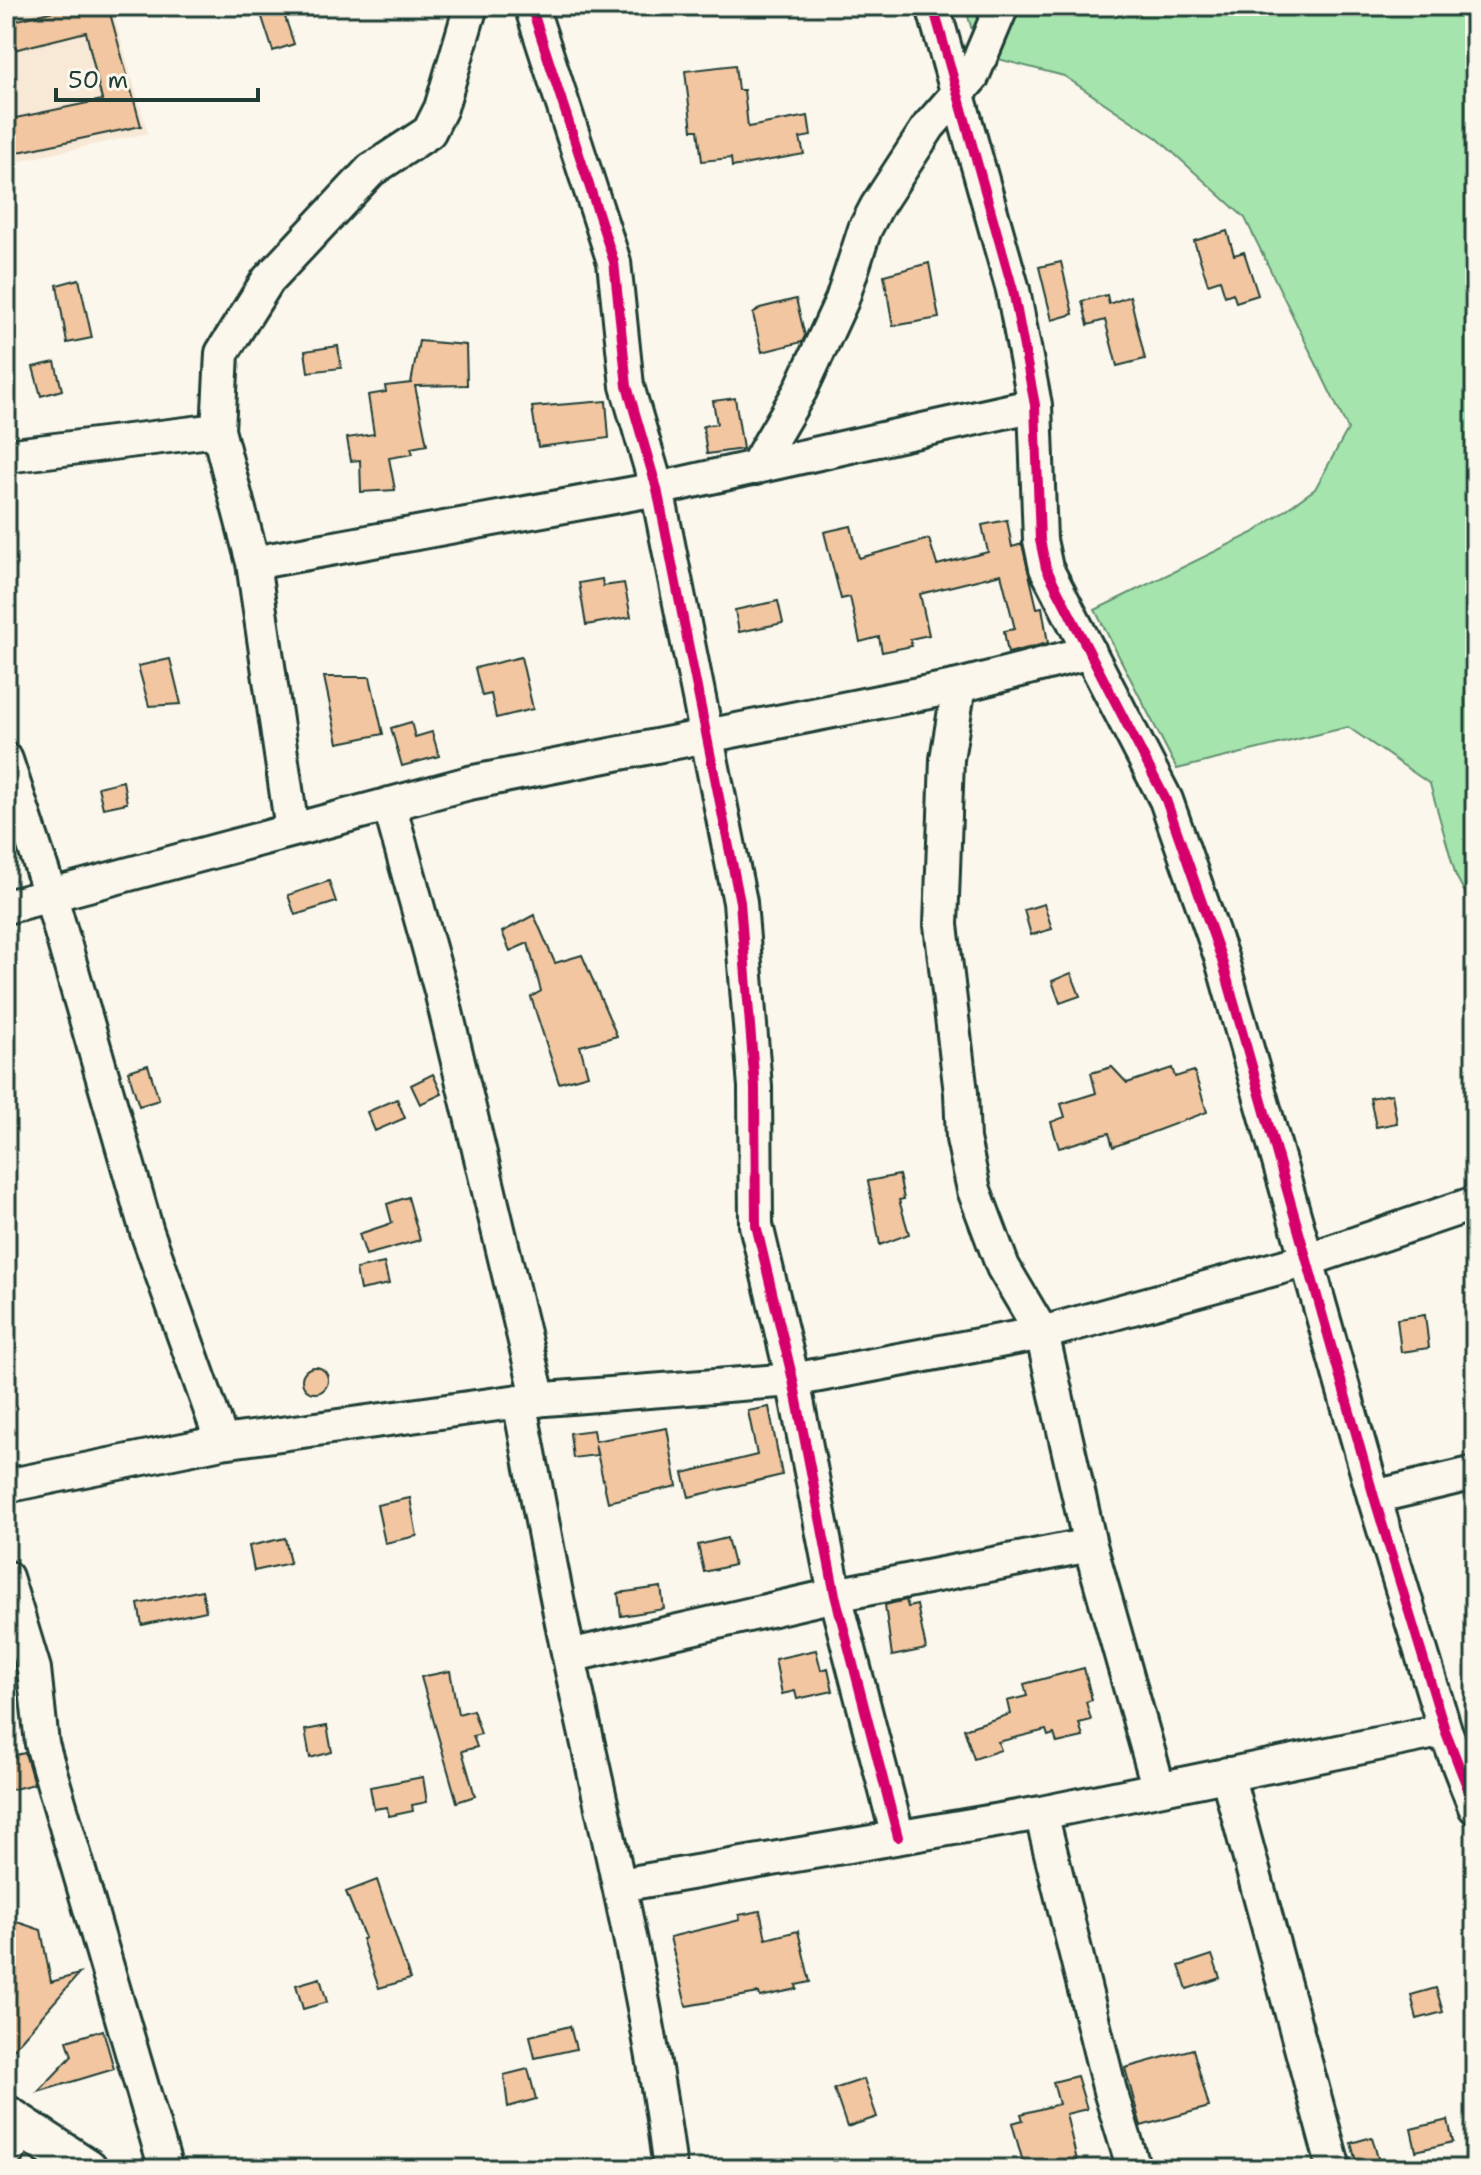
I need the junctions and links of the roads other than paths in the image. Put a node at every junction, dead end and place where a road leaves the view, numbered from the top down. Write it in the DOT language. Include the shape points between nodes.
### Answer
graph roads {
  1 [pos="471,6"];
  2 [pos="531,6"];
  3 [pos="933,6"];
  4 [pos="1002,6"];
  5 [pos="961,93"];
  6 [pos="1035,405"];
  7 [pos="218,430"];
  8 [pos="6,456"];
  9 [pos="755,468"];
  10 [pos="657,489"];
  11 [pos="253,563"];
  12 [pos="1090,652"];
  13 [pos="959,686"];
  14 [pos="708,735"];
  15 [pos="6,760"];
  16 [pos="389,804"];
  17 [pos="292,830"];
  18 [pos="51,897"];
  19 [pos="6,907"];
  20 [pos="1475,1203"];
  21 [pos="1307,1260"];
  22 [pos="1042,1333"];
  23 [pos="793,1380"];
  24 [pos="529,1401"];
  25 [pos="222,1442"];
  26 [pos="1475,1473"];
  27 [pos="6,1486"];
  28 [pos="1374,1497"];
  29 [pos="1090,1545"];
  30 [pos="6,1577"];
  31 [pos="835,1595"];
  32 [pos="569,1656"];
  33 [pos="1445,1730"];
  34 [pos="1227,1774"];
  35 [pos="1158,1786"];
  36 [pos="1472,1787"];
  37 [pos="1041,1813"];
  38 [pos="898,1837"];
  39 [pos="620,1885"];
  40 [pos="12,2133"];
  41 [pos="87,2169"];
  42 [pos="166,2169"];
  43 [pos="670,2169"];
  44 [pos="1134,2169"];
  45 [pos="1334,2169"];
  1 -- 7 [label="street" via="429,132 371,170 268,280 222,353"];
  2 -- 10 [label="street" via="614,262 627,386"];
  3 -- 5 [label="street"];
  4 -- 5 [label="street"];
  5 -- 6 [label="street" via="1013,290"];
  5 -- 9 [label="street" via="929,126 877,206 812,365"];
  6 -- 9 [label="street"];
  6 -- 12 [label="street" via="1040,540 1046,568"];
  7 -- 8 [label="street"];
  7 -- 11 [label="street"];
  9 -- 10 [label="street"];
  10 -- 11 [label="street"];
  10 -- 14 [label="street"];
  11 -- 17 [label="street"];
  12 -- 13 [label="street"];
  12 -- 21 [label="street" via="1171,814 1221,957"];
  13 -- 14 [label="street"];
  13 -- 22 [label="street" via="947,759 941,925 963,1139 974,1190 1003,1267"];
  14 -- 16 [label="street"];
  14 -- 23 [label="street" via="740,902 755,1087 756,1225"];
  15 -- 18 [label="street"];
  16 -- 17 [label="street"];
  16 -- 24 [label="street" via="441,991"];
  17 -- 18 [label="street"];
  18 -- 19 [label="street"];
  18 -- 25 [label="street" via="147,1232"];
  20 -- 21 [label="street"];
  21 -- 22 [label="street"];
  21 -- 28 [label="street"];
  22 -- 23 [label="street"];
  22 -- 29 [label="street"];
  23 -- 24 [label="street"];
  23 -- 31 [label="street"];
  24 -- 25 [label="street"];
  24 -- 32 [label="street"];
  25 -- 27 [label="street"];
  26 -- 28 [label="street"];
  28 -- 33 [label="street"];
  29 -- 31 [label="street"];
  29 -- 35 [label="street"];
  30 -- 42 [label="street" via="34,1669 42,1744"];
  31 -- 32 [label="street"];
  31 -- 38 [label="street"];
  32 -- 39 [label="street"];
  33 -- 34 [label="street"];
  33 -- 36 [label="street"];
  34 -- 35 [label="street"];
  34 -- 45 [label="street"];
  35 -- 37 [label="street"];
  37 -- 38 [label="street"];
  37 -- 44 [label="street"];
  38 -- 39 [label="street"];
  39 -- 43 [label="street"];
  40 -- 41 [label="street"];
}
